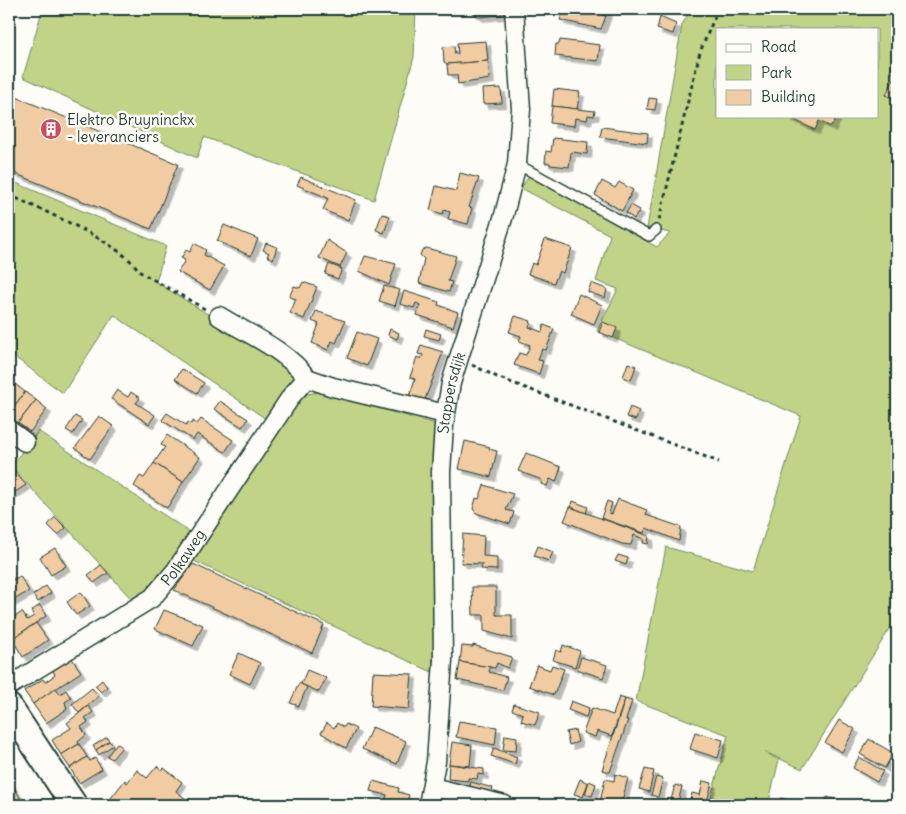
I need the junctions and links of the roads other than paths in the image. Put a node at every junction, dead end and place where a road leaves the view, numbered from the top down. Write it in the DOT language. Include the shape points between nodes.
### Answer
graph roads {
  1 [pos="514,9"];
  2 [pos="517,164"];
  3 [pos="656,230"];
  4 [pos="219,316"];
  5 [pos="307,378"];
  6 [pos="445,414"];
  7 [pos="9,430"];
  8 [pos="25,442"];
  9 [pos="9,686"];
  10 [pos="9,707"];
  11 [pos="432,787"];
  12 [pos="74,805"];
  13 [pos="428,805"];
  14 [pos="505,805"];
  1 -- 2 [label="street, Stappersdijk" via="521,109"];
  2 -- 3 [label="lane" via="649,236"];
  2 -- 6 [label="street, Stappersdijk" via="458,358"];
  4 -- 5 [label="street" via="288,359"];
  5 -- 6 [label="street"];
  5 -- 9 [label="street, Polkaweg" via="292,395 176,570 152,598"];
  6 -- 11 [label="street, Stappersdijk" via="442,472 443,660 439,736"];
  7 -- 8 [label="street"];
  10 -- 12 [label="main road"];
  11 -- 13 [label="street, Stappersdijk"];
  11 -- 14 [label="street"];
}
